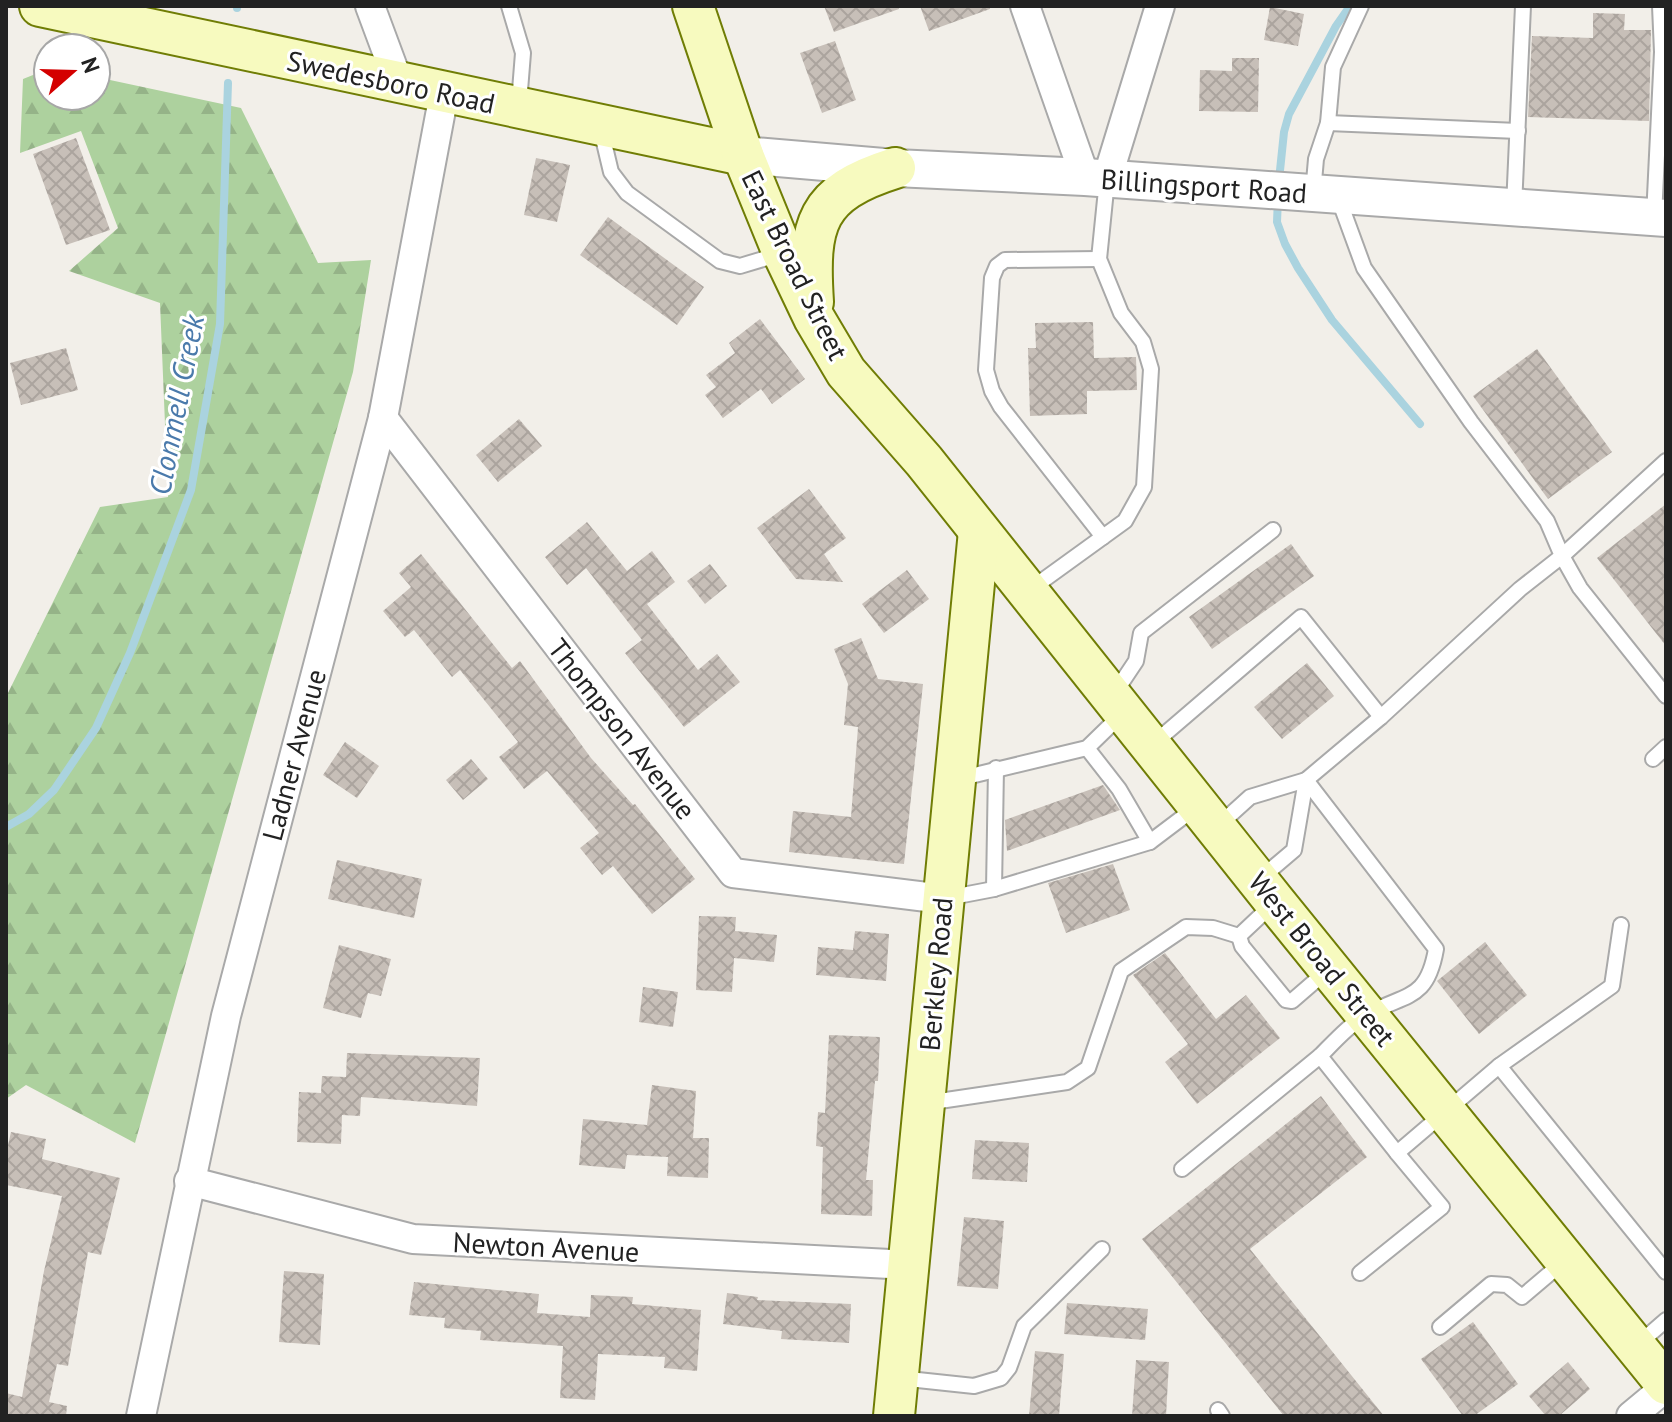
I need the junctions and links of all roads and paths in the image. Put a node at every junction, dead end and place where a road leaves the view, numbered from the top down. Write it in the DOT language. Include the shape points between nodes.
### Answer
graph roads {
  1 [pos="40,6"];
  2 [pos="370,6"];
  3 [pos="509,6"];
  4 [pos="693,6"];
  5 [pos="1025,6"];
  6 [pos="1160,6"];
  7 [pos="1361,6"];
  8 [pos="1523,6"];
  9 [pos="1660,6"];
  10 [pos="399,84"];
  11 [pos="444,94"];
  12 [pos="519,109"];
  13 [pos="1328,123"];
  14 [pos="600,126"];
  15 [pos="1518,131"];
  16 [pos="743,155"];
  17 [pos="895,168"];
  18 [pos="1096,178"];
  19 [pos="1316,195"];
  20 [pos="1514,208"];
  21 [pos="1660,217"];
  22 [pos="783,253"];
  23 [pos="1099,259"];
  24 [pos="814,318"];
  25 [pos="383,418"];
  26 [pos="1666,461"];
  27 [pos="1273,530"];
  28 [pos="979,531"];
  29 [pos="1103,537"];
  30 [pos="1562,556"];
  31 [pos="1028,592"];
  32 [pos="1666,696"];
  33 [pos="1118,705"];
  34 [pos="1381,717"];
  35 [pos="1151,746"];
  36 [pos="1666,747"];
  37 [pos="1087,748"];
  38 [pos="1653,759"];
  39 [pos="996,768"];
  40 [pos="958,779"];
  41 [pos="1306,780"];
  42 [pos="1208,816"];
  43 [pos="1150,842"];
  44 [pos="994,889"];
  45 [pos="1266,892"];
  46 [pos="943,899"];
  47 [pos="1621,925"];
  48 [pos="1239,936"];
  49 [pos="1329,969"];
  50 [pos="1366,1015"];
  51 [pos="1320,1056"];
  52 [pos="1499,1066"];
  53 [pos="925,1103"];
  54 [pos="1445,1112"];
  55 [pos="1397,1153"];
  56 [pos="1182,1169"];
  57 [pos="189,1181"];
  58 [pos="1102,1249"];
  59 [pos="1566,1260"];
  60 [pos="909,1265"];
  61 [pos="1666,1272"];
  62 [pos="1360,1273"];
  63 [pos="1666,1320"];
  64 [pos="1440,1327"];
  65 [pos="1635,1346"];
  66 [pos="1666,1386"];
  67 [pos="896,1397"];
  68 [pos="141,1416"];
  69 [pos="1631,1416"];
  1 -- 10 [label="main road, Swedesboro Road"];
  2 -- 10 [label="street"];
  3 -- 12 [label="lane" via="523,53"];
  4 -- 16 [label="main road, East Broad Street"];
  5 -- 18 [label="street"];
  6 -- 18 [label="street"];
  7 -- 13 [label="lane" via="1333,67"];
  8 -- 15 [label="lane"];
  9 -- 21 [label="lane"];
  10 -- 11 [label="main road, Swedesboro Road"];
  11 -- 12 [label="main road, Swedesboro Road"];
  11 -- 25 [label="street, Ladner Avenue"];
  12 -- 14 [label="main road, Swedesboro Road"];
  13 -- 15 [label="lane"];
  13 -- 19 [label="lane" via="1316,159"];
  14 -- 16 [label="main road, Swedesboro Road"];
  14 -- 22 [label="lane" via="611,172 627,193 720,261 740,266"];
  15 -- 20 [label="lane"];
  16 -- 17 [label="street, Billingsport Road"];
  16 -- 22 [label="main road, East Broad Street"];
  17 -- 18 [label="street, Billingsport Road"];
  17 -- 24 [label="main road" via="844,189 822,212 810,253"];
  18 -- 19 [label="street, Billingsport Road"];
  18 -- 23 [label="lane"];
  19 -- 20 [label="street, Billingsport Road"];
  19 -- 30 [label="lane" via="1471,422 1547,521"];
  20 -- 21 [label="street, Billingsport Road"];
  22 -- 24 [label="main road, East Broad Street"];
  23 -- 29 [label="lane" via="1121,313 1143,342 1151,369 1144,487 1125,521"];
  23 -- 29 [label="lane" via="1005,260 997,266 986,370 1001,407"];
  24 -- 28 [label="main road, East Broad Street" via="846,372"];
  25 -- 46 [label="street, Thompson Avenue" via="733,873"];
  25 -- 57 [label="street, Ladner Avenue" via="226,1016"];
  26 -- 30 [label="lane"];
  27 -- 33 [label="lane" via="1141,633"];
  28 -- 31 [label="main road, West Broad Street"];
  28 -- 40 [label="main road, Berkley Road"];
  29 -- 31 [label="lane"];
  30 -- 32 [label="lane" via="1580,588"];
  30 -- 34 [label="lane"];
  31 -- 33 [label="main road, West Broad Street"];
  33 -- 35 [label="main road, West Broad Street"];
  33 -- 37 [label="lane"];
  34 -- 35 [label="lane" via="1301,617"];
  34 -- 41 [label="lane"];
  35 -- 42 [label="main road, West Broad Street"];
  36 -- 38 [label="lane"];
  37 -- 39 [label="lane"];
  37 -- 43 [label="lane"];
  39 -- 40 [label="lane"];
  39 -- 44 [label="lane"];
  40 -- 46 [label="main road, Berkley Road"];
  41 -- 42 [label="lane"];
  41 -- 45 [label="lane" via="1294,850"];
  41 -- 50 [label="lane" via="1436,949 1432,972 1413,996"];
  42 -- 43 [label="lane"];
  42 -- 45 [label="main road, West Broad Street"];
  43 -- 44 [label="lane"];
  44 -- 46 [label="lane"];
  45 -- 48 [label="lane"];
  45 -- 49 [label="main road, West Broad Street"];
  46 -- 53 [label="main road, Berkley Road"];
  47 -- 52 [label="lane" via="1612,986"];
  48 -- 49 [label="lane" via="1286,1000 1292,1001"];
  48 -- 53 [label="lane" via="1186,927 1121,971 1088,1068 1067,1082"];
  49 -- 50 [label="main road, West Broad Street"];
  50 -- 51 [label="lane"];
  50 -- 54 [label="main road, West Broad Street"];
  51 -- 55 [label="lane"];
  51 -- 56 [label="lane"];
  52 -- 54 [label="lane"];
  52 -- 61 [label="lane"];
  53 -- 60 [label="main road, Berkley Road"];
  54 -- 55 [label="lane"];
  54 -- 59 [label="main road, West Broad Street"];
  55 -- 62 [label="lane" via="1442,1207"];
  57 -- 60 [label="street, Newton Avenue" via="413,1239"];
  57 -- 68 [label="street, Ladner Avenue"];
  58 -- 67 [label="lane" via="1024,1326 1001,1378"];
  59 -- 64 [label="lane" via="1522,1297 1507,1285 1491,1284"];
  59 -- 65 [label="main road, West Broad Street"];
  60 -- 67 [label="main road, Berkley Road"];
  63 -- 65 [label="lane"];
  65 -- 66 [label="main road, West Broad Street"];
  66 -- 69 [label="street"];
}
